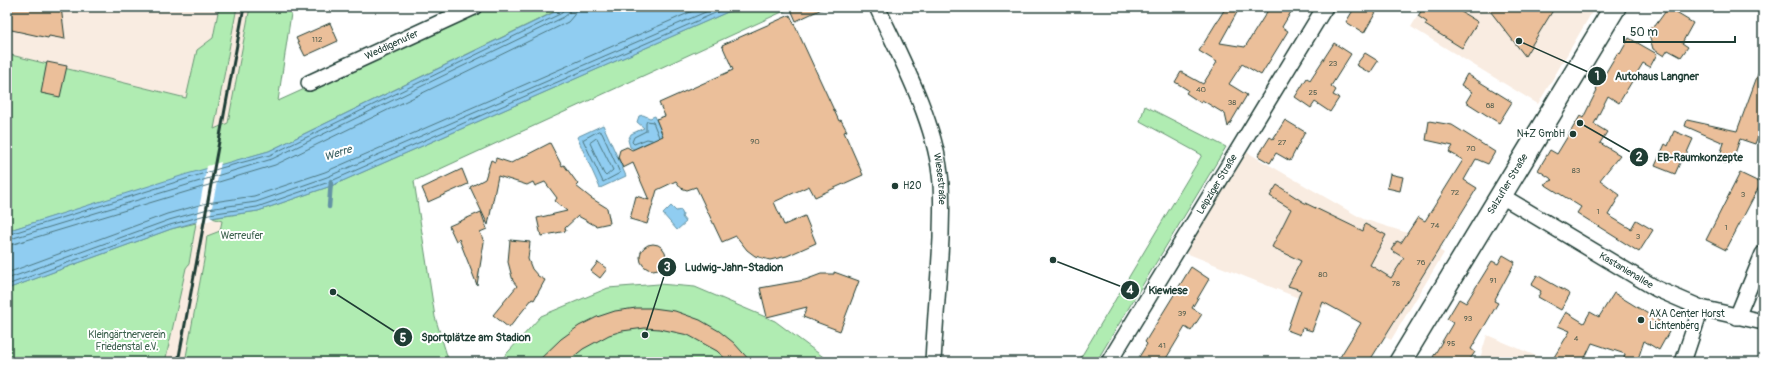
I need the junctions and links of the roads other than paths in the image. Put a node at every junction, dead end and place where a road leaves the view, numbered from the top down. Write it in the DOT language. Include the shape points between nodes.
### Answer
graph roads {
  1 [pos="474,7"];
  2 [pos="877,7"];
  3 [pos="1325,7"];
  4 [pos="1615,7"];
  5 [pos="458,10"];
  6 [pos="309,83"];
  7 [pos="1500,195"];
  8 [pos="1763,254"];
  9 [pos="1701,308"];
  10 [pos="1738,317"];
  11 [pos="1763,322"];
  12 [pos="933,362"];
  13 [pos="1109,362"];
  14 [pos="1400,362"];
  15 [pos="1683,362"];
  1 -- 5 [label="street, Weddigenufer"];
  2 -- 12 [label="street, Wiesestraße" via="912,83 935,148 940,173 942,206"];
  3 -- 13 [label="street, Leipziger Straße"];
  4 -- 7 [label="main road, Salzufler Straße"];
  5 -- 6 [label="street, Weddigenufer"];
  7 -- 9 [label="street, Kastanienallee" via="1657,289"];
  7 -- 14 [label="main road, Salzufler Straße"];
  8 -- 10 [label="street"];
  9 -- 10 [label="street, Kastanienallee"];
  9 -- 15 [label="street"];
  10 -- 11 [label="street, Kastanienallee"];
}
